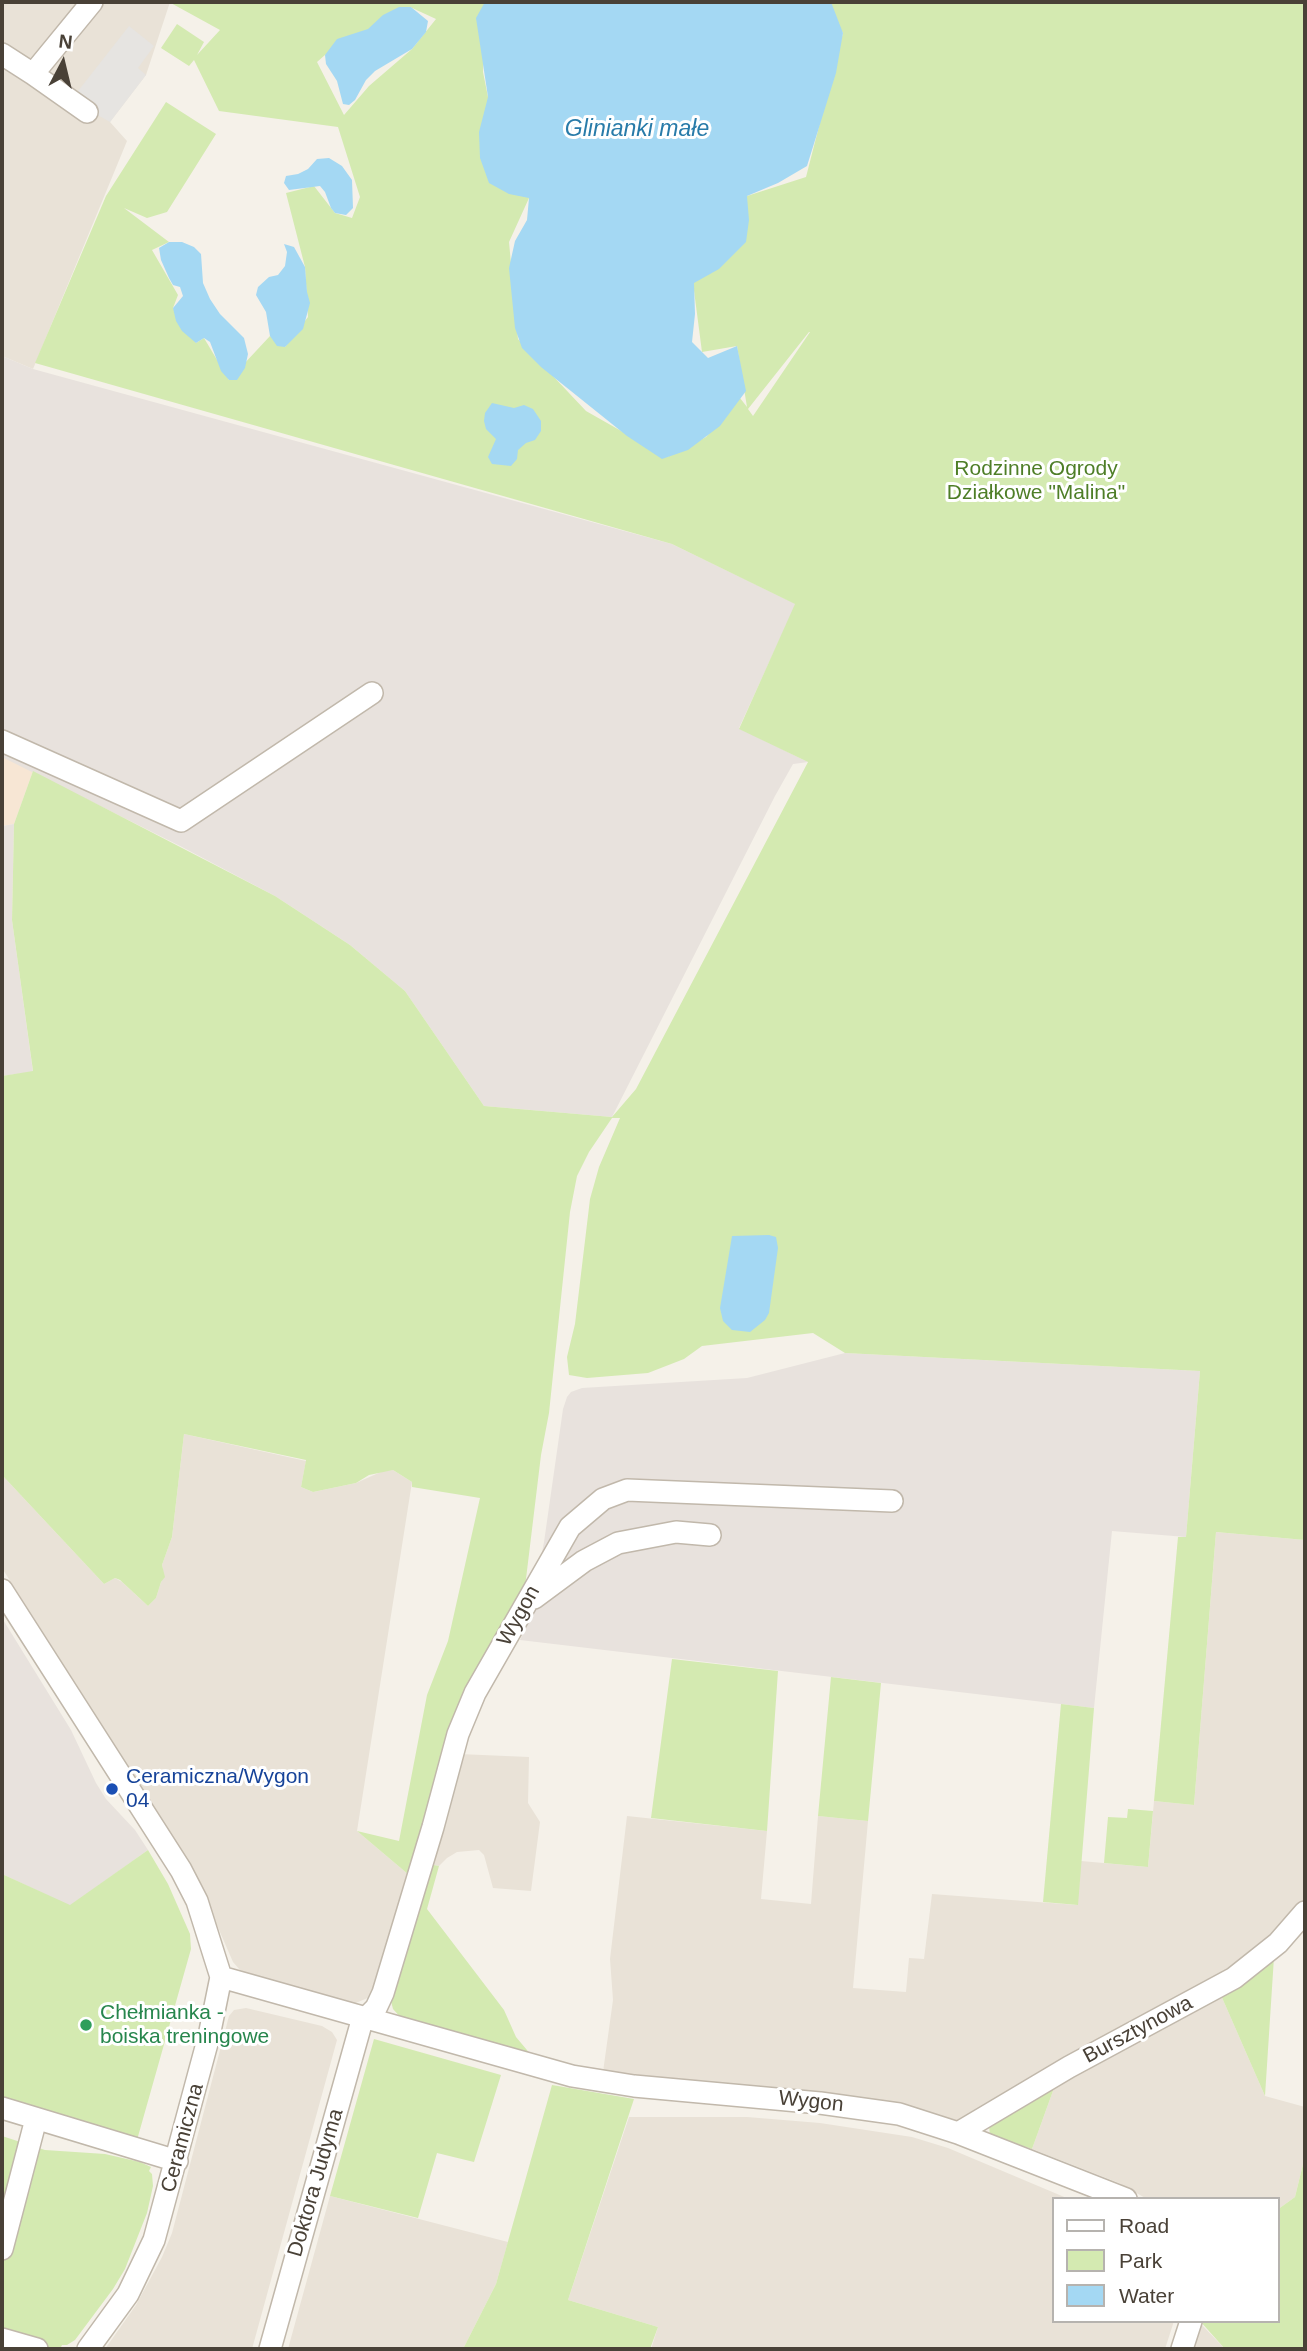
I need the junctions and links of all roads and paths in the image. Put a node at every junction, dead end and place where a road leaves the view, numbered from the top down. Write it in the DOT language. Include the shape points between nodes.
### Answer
graph roads {
  1 [pos="92,2"];
  2 [pos="2,54"];
  3 [pos="33,74"];
  4 [pos="88,111"];
  5 [pos="372,693"];
  6 [pos="2,741"];
  7 [pos="892,1501"];
  8 [pos="710,1535"];
  9 [pos="2,1590"];
  10 [pos="526,1604"];
  11 [pos="1305,1912"];
  12 [pos="221,1977"];
  13 [pos="363,2017"];
  14 [pos="2,2108"];
  15 [pos="36,2119"];
  16 [pos="958,2133"];
  17 [pos="177,2161"];
  18 [pos="1121,2197"];
  19 [pos="2,2249"];
  20 [pos="1190,2323"];
  21 [pos="2,2339"];
  22 [pos="37,2349"];
  23 [pos="88,2349"];
  24 [pos="270,2349"];
  25 [pos="1182,2349"];
  1 -- 3 [label="street"];
  2 -- 3 [label="street"];
  3 -- 4 [label="street"];
  5 -- 6 [label="street" via="181,821"];
  7 -- 10 [label="street, Wygon" via="627,1490 603,1499 570,1527"];
  8 -- 10 [label="street" via="676,1532 618,1543 584,1561"];
  9 -- 12 [label="street, Ceramiczna" via="181,1870 197,1901"];
  10 -- 13 [label="street, Wygon" via="475,1693 458,1734 383,1993 376,2008"];
  11 -- 16 [label="street, Bursztynowa" via="1278,1942 1234,1978"];
  12 -- 13 [label="street, Wygon"];
  12 -- 17 [label="street, Ceramiczna"];
  13 -- 16 [label="street, Wygon" via="572,2076 855,2107 899,2114"];
  13 -- 24 [label="street, Doktora Judyma"];
  14 -- 15 [label="street"];
  15 -- 17 [label="street"];
  15 -- 19 [label="street"];
  16 -- 18 [label="street, Wygon"];
  17 -- 23 [label="street, Ceramiczna" via="146,2260"];
  20 -- 25 [label="street"];
  21 -- 22 [label="street"];
}
